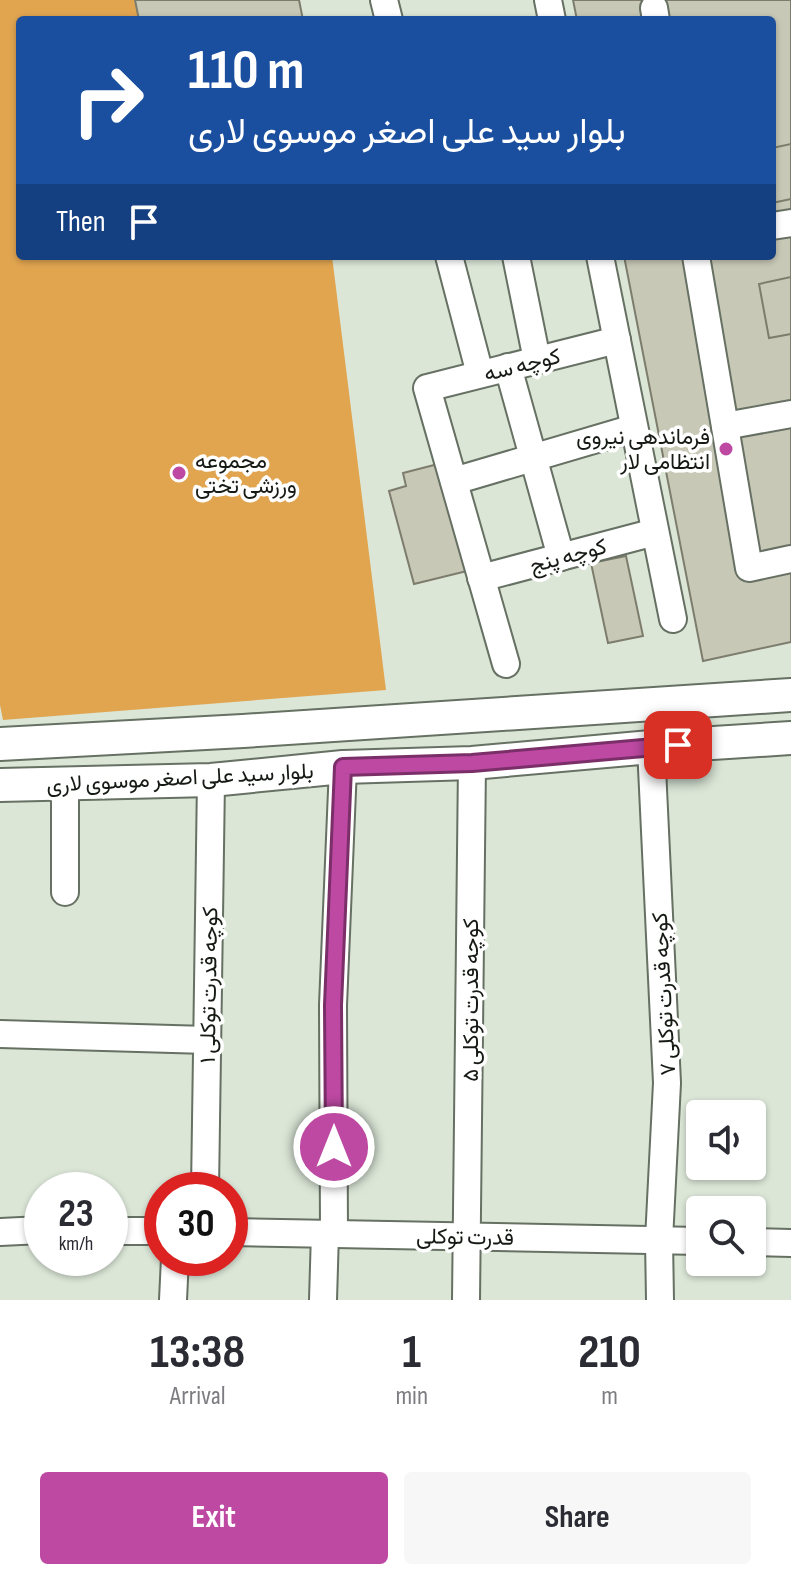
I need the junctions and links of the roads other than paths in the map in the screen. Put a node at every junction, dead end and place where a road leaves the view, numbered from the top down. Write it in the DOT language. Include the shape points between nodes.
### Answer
graph roads {
  1 [pos="450,260"];
  2 [pos="517,260"];
  3 [pos="601,260"];
  4 [pos="697,260"];
  5 [pos="617,340"];
  6 [pos="537,360"];
  7 [pos="508,367"];
  8 [pos="480,374"];
  9 [pos="791,414"];
  10 [pos="725,426"];
  11 [pos="634,428"];
  12 [pos="532,458"];
  13 [pos="454,481"];
  14 [pos="655,532"];
  15 [pos="561,557"];
  16 [pos="791,559"];
  17 [pos="481,578"];
  18 [pos="673,619"];
  19 [pos="506,664"];
  20 [pos="791,695"];
  21 [pos="791,738"];
  22 [pos="0,744"];
  23 [pos="651,747"];
  24 [pos="472,763"];
  25 [pos="343,767"];
  26 [pos="211,780"];
  27 [pos="0,784"];
  28 [pos="65,784"];
  29 [pos="65,892"];
  30 [pos="0,1034"];
  31 [pos="207,1040"];
  32 [pos="205,1172"];
  33 [pos="24,1231"];
  34 [pos="0,1232"];
  35 [pos="248,1232"];
  36 [pos="329,1233"];
  37 [pos="468,1236"];
  38 [pos="659,1240"];
  39 [pos="686,1241"];
  40 [pos="766,1242"];
  41 [pos="791,1243"];
  42 [pos="174,1276"];
  43 [pos="173,1300"];
  44 [pos="323,1300"];
  45 [pos="466,1300"];
  46 [pos="660,1300"];
  1 -- 8 [label="street"];
  2 -- 6 [label="street"];
  3 -- 5 [label="street"];
  4 -- 10 [label="street"];
  5 -- 6 [label="street, کوچه سه"];
  5 -- 11 [label="street"];
  6 -- 7 [label="street, کوچه سه"];
  7 -- 8 [label="street, کوچه سه"];
  7 -- 12 [label="street"];
  8 -- 13 [label="street, کوچه سه" via="427,388"];
  9 -- 10 [label="street"];
  10 -- 16 [label="street" via="749,568"];
  11 -- 12 [label="street"];
  11 -- 14 [label="street"];
  12 -- 13 [label="street"];
  12 -- 15 [label="street"];
  13 -- 17 [label="street"];
  14 -- 15 [label="street, کوچه پنج"];
  14 -- 18 [label="street"];
  15 -- 17 [label="street, کوچه پنج"];
  17 -- 19 [label="street"];
  20 -- 22 [label="main road, بلوار سید علی اصغر موسوی لاری"];
  21 -- 23 [label="main road, بلوار سید علی اصغر موسوی لاری"];
  23 -- 24 [label="main road, بلوار سید علی اصغر موسوی لاری"];
  23 -- 38 [label="street, کوچه قدرت توکلی ۷" via="667,1083"];
  24 -- 25 [label="main road, بلوار سید علی اصغر موسوی لاری"];
  24 -- 37 [label="street, کوچه قدرت توکلی ۵"];
  25 -- 26 [label="main road, بلوار سید علی اصغر موسوی لاری"];
  25 -- 36 [label="street"];
  26 -- 28 [label="main road, بلوار سید علی اصغر موسوی لاری"];
  26 -- 31 [label="street, کوچه قدرت توکلی ۱"];
  27 -- 28 [label="main road, بلوار سید علی اصغر موسوی لاری"];
  28 -- 29 [label="street"];
  30 -- 31 [label="street"];
  31 -- 32 [label="street, کوچه قدرت توکلی ۱"];
  33 -- 34 [label="street"];
  35 -- 36 [label="street, قدرت توکلی"];
  36 -- 37 [label="street, قدرت توکلی"];
  36 -- 44 [label="street"];
  37 -- 38 [label="street, قدرت توکلی"];
  37 -- 45 [label="street, کوچه قدرت توکلی ۵"];
  38 -- 39 [label="street, قدرت توکلی"];
  38 -- 46 [label="street, کوچه قدرت توکلی ۷"];
  40 -- 41 [label="street"];
  42 -- 43 [label="street"];
}
